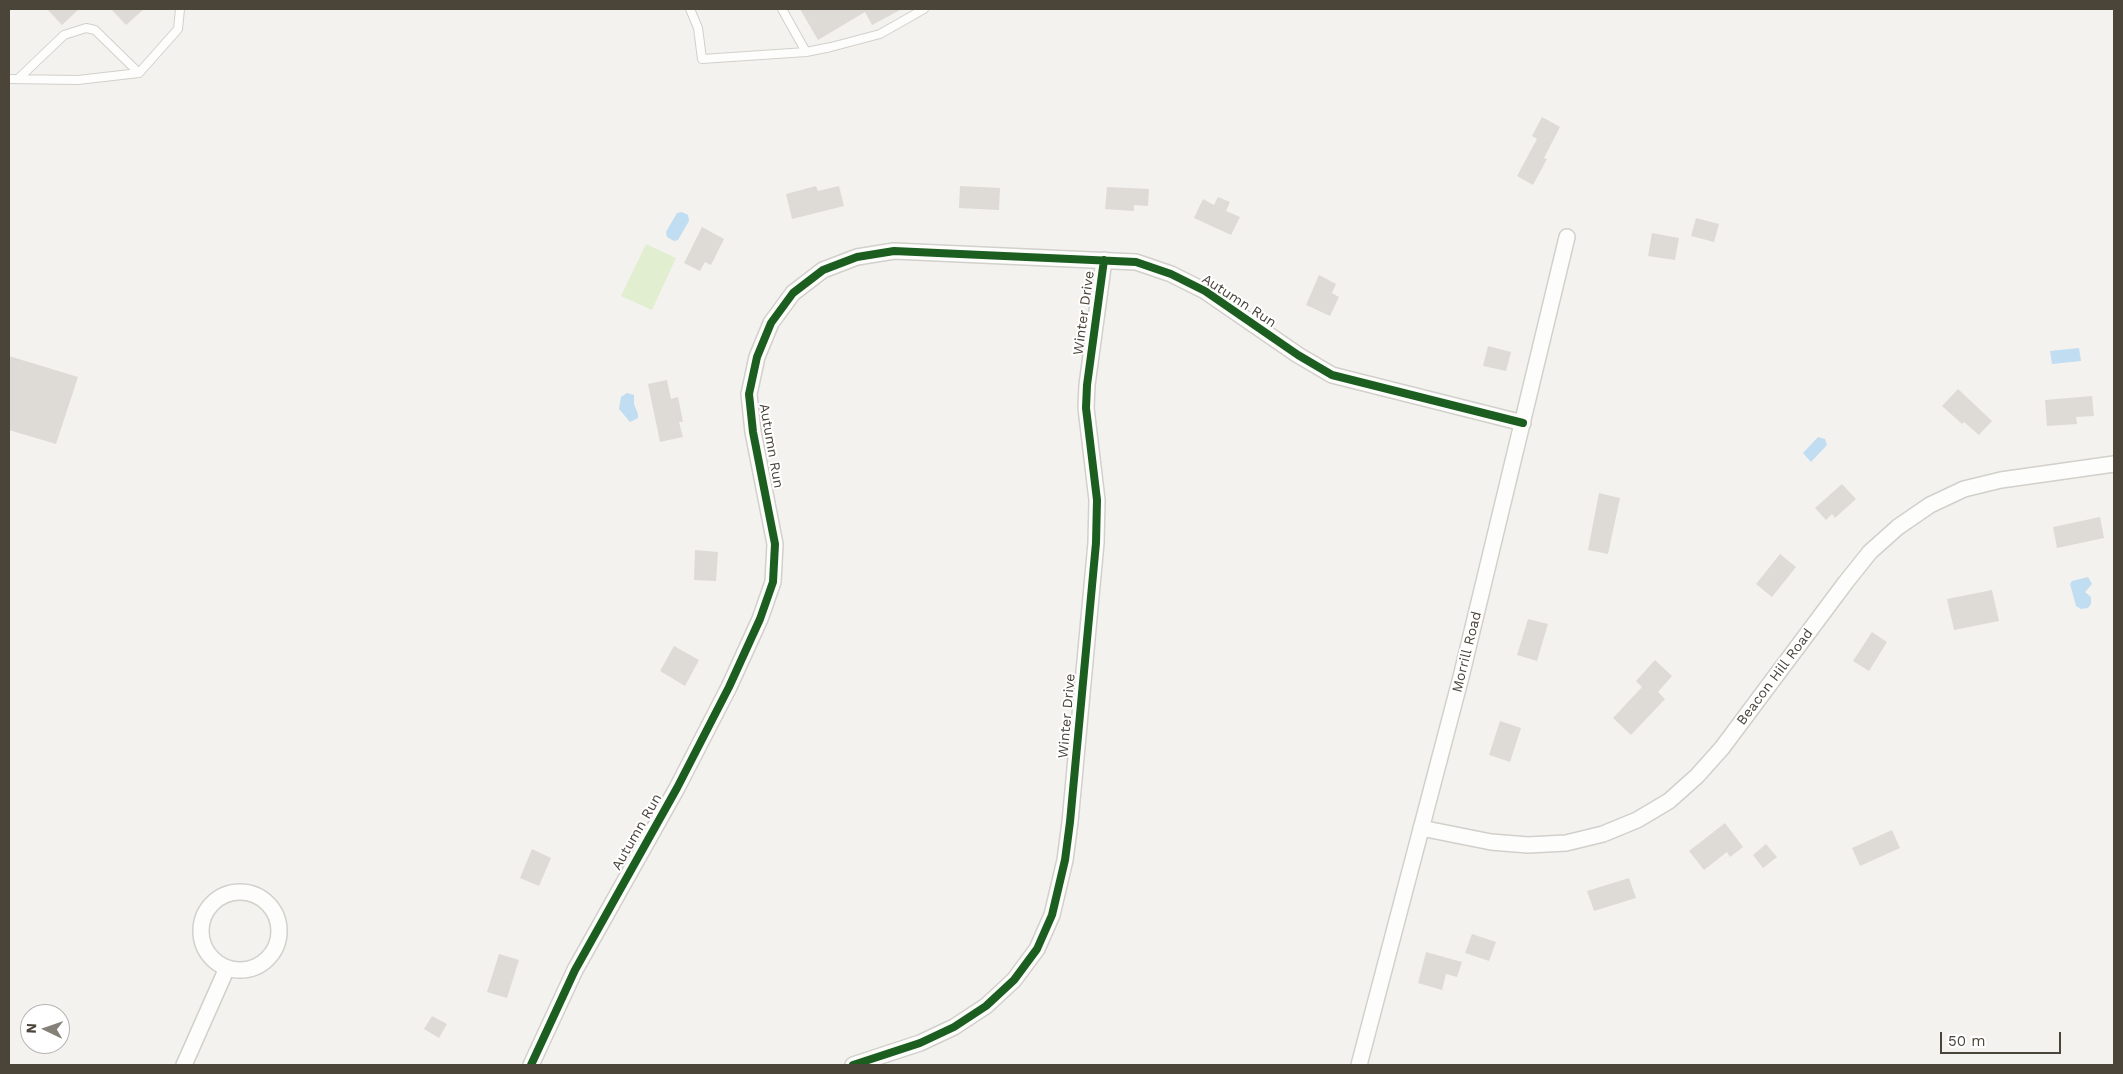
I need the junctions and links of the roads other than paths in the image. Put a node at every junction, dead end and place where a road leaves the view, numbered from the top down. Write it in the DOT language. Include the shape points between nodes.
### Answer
graph roads {
  1 [pos="180,9"];
  2 [pos="690,9"];
  3 [pos="782,9"];
  4 [pos="924,9"];
  5 [pos="806,52"];
  6 [pos="139,73"];
  7 [pos="9,79"];
  8 [pos="18,79"];
  9 [pos="1566,237"];
  10 [pos="1104,260"];
  11 [pos="1523,423"];
  12 [pos="2114,464"];
  13 [pos="1421,828"];
  14 [pos="227,968"];
  15 [pos="184,1065"];
  16 [pos="531,1065"];
  17 [pos="853,1065"];
  18 [pos="1359,1065"];
  1 -- 6 [label="lane" via="178,29"];
  2 -- 5 [label="lane" via="698,28 702,59"];
  3 -- 5 [label="lane"];
  4 -- 5 [label="lane" via="880,34"];
  6 -- 8 [label="lane" via="78,80"];
  6 -- 8 [label="lane" via="95,30 86,28 64,35"];
  7 -- 8 [label="lane"];
  9 -- 11 [label="street, Morrill Road"];
  10 -- 11 [label="street, Autumn Run" via="1136,262 1205,291 1332,376"];
  10 -- 16 [label="street, Autumn Run" via="894,251 857,257 823,270 793,293 771,323 756,357 750,394 753,432 775,544 773,582 729,687 677,788 574,970"];
  10 -- 17 [label="street, Winter Drive" via="1086,408 1097,500 1096,543 1070,822 1052,915 1037,949 1014,980 986,1006 954,1027"];
  11 -- 13 [label="street, Morrill Road"];
  12 -- 13 [label="street, Beacon Hill Road" via="2001,480 1964,489 1898,527 1870,552 1722,748 1669,801 1637,820 1602,834 1566,843 1528,845 1491,842"];
  13 -- 18 [label="street, Morrill Road"];
  14 -- 14 [label="street" via="211,957 204,946 202,921 216,900 227,894 251,893 272,908 278,920 276,946 269,958 258,966 246,970"];
  14 -- 15 [label="street"];
}
